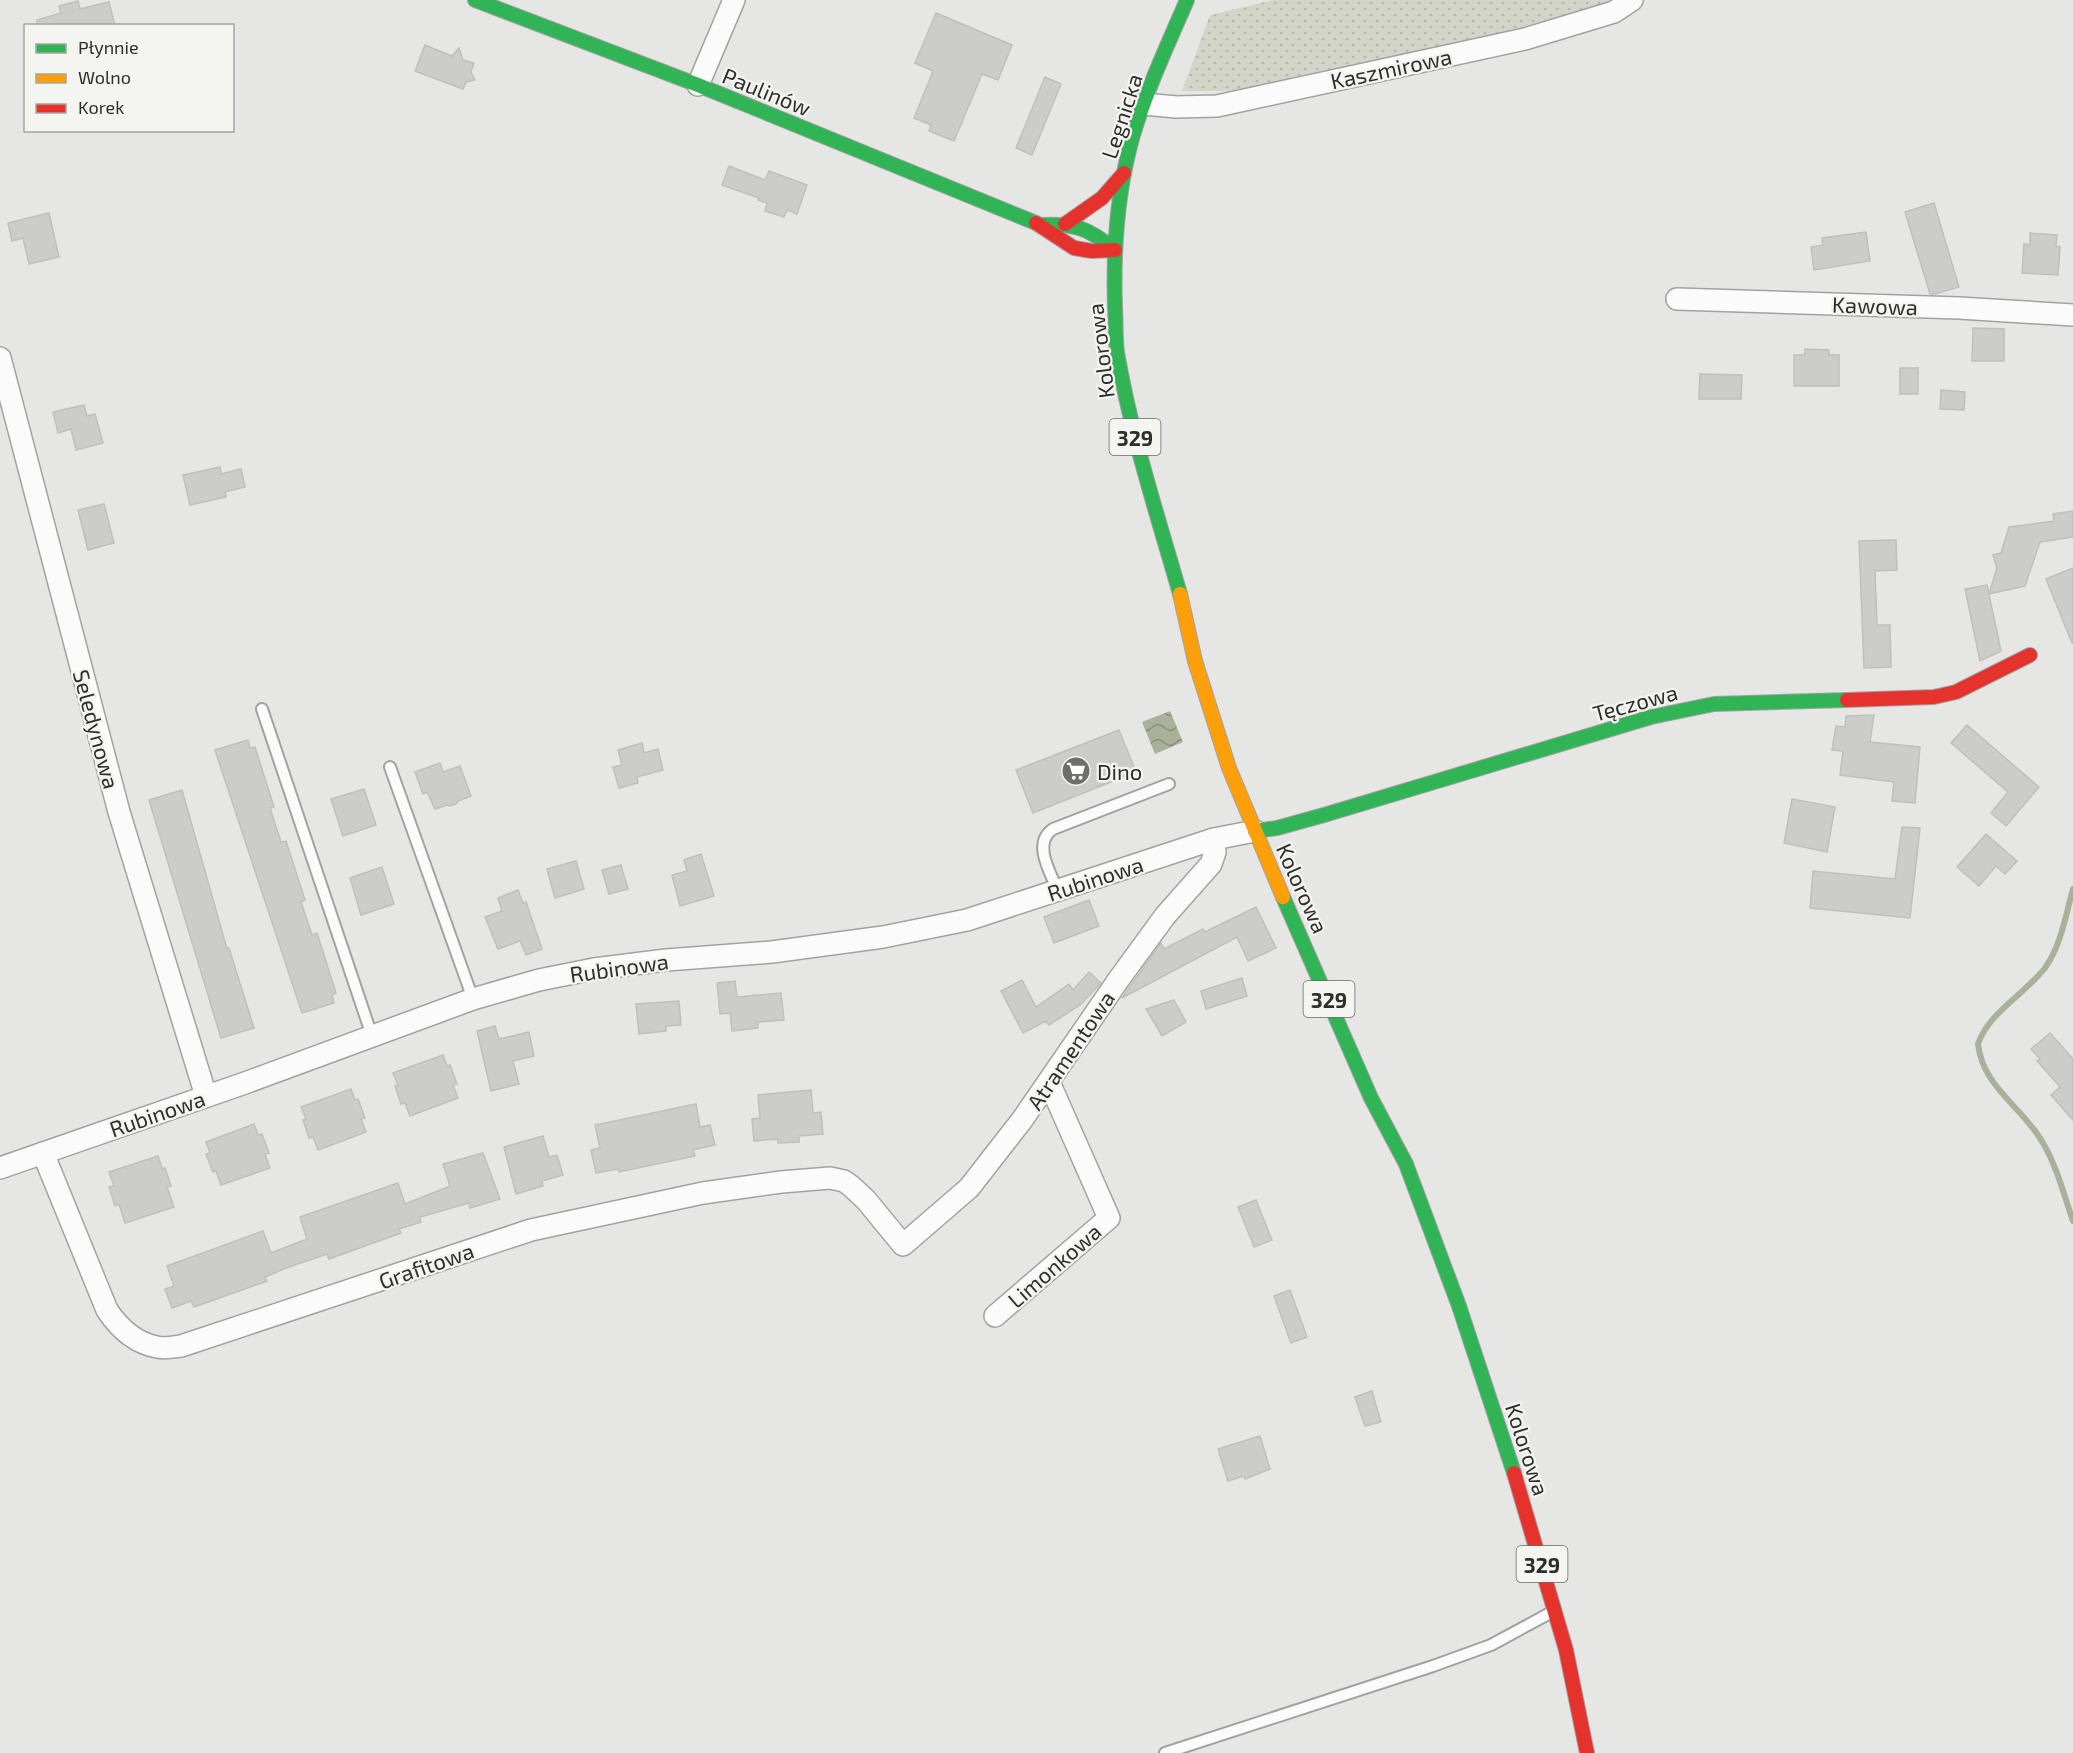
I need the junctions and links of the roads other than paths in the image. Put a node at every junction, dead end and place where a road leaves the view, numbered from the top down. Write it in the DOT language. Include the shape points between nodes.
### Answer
graph roads {
  1 [pos="475,0"];
  2 [pos="734,0"];
  3 [pos="1187,0"];
  4 [pos="1632,0"];
  5 [pos="698,85"];
  6 [pos="1144,104"];
  7 [pos="1124,173"];
  8 [pos="1065,224"];
  9 [pos="1040,225"];
  10 [pos="1115,250"];
  11 [pos="1677,299"];
  12 [pos="2073,315"];
  13 [pos="0,358"];
  14 [pos="1187,620"];
  15 [pos="2030,655"];
  16 [pos="1223,701"];
  17 [pos="261,709"];
  18 [pos="390,767"];
  19 [pos="1169,784"];
  20 [pos="1270,812"];
  21 [pos="1255,831"];
  22 [pos="1279,833"];
  23 [pos="1214,839"];
  24 [pos="1058,891"];
  25 [pos="473,999"];
  26 [pos="372,1036"];
  27 [pos="1049,1082"];
  28 [pos="206,1096"];
  29 [pos="1389,1102"];
  30 [pos="43,1153"];
  31 [pos="1406,1164"];
  32 [pos="0,1168"];
  33 [pos="903,1245"];
  34 [pos="995,1316"];
  35 [pos="1555,1611"];
  36 [pos="1165,1753"];
  37 [pos="1587,1753"];
  1 -- 5 [label="main road, Paulinów"];
  2 -- 5 [label="street"];
  3 -- 6 [label="main road, Legnicka / 329"];
  4 -- 6 [label="street, Kaszmirowa" via="1614,12 1525,39 1217,106"];
  5 -- 9 [label="main road, Paulinów"];
  6 -- 7 [label="main road, Legnicka / 329"];
  7 -- 8 [label="main road" via="1102,198"];
  7 -- 10 [label="main road, Legnicka / 329"];
  8 -- 9 [label="main road, Paulinów"];
  8 -- 10 [label="main road, Paulinów" via="1088,229"];
  9 -- 10 [label="main road, Paulinów" via="1083,252"];
  10 -- 14 [label="main road, Kolorowa / 329" via="1114,311 1123,384 1138,453"];
  11 -- 12 [label="street, Kawowa"];
  13 -- 28 [label="street, Seledynowa" via="119,812"];
  14 -- 16 [label="main road, Kolorowa / 329"];
  14 -- 21 [label="main road, Kolorowa / 329" via="1218,737"];
  15 -- 22 [label="main road, Tęczowa" via="1956,692 1934,697 1714,704 1652,717"];
  17 -- 26 [label="lane"];
  18 -- 25 [label="lane"];
  19 -- 24 [label="lane" via="1046,834 1042,850"];
  20 -- 22 [label="main road, Kolorowa"];
  21 -- 22 [label="main road, Tęczowa"];
  21 -- 23 [label="street, Rubinowa"];
  21 -- 31 [label="main road, Kolorowa / 329" via="1371,1098"];
  23 -- 24 [label="street, Rubinowa"];
  23 -- 27 [label="street, Atramentowa" via="1211,864 1165,916"];
  24 -- 25 [label="street, Rubinowa" via="967,920 883,937 594,969"];
  25 -- 26 [label="street, Rubinowa"];
  26 -- 28 [label="street, Rubinowa"];
  27 -- 33 [label="street, Atramentowa" via="969,1188"];
  27 -- 34 [label="street, Limonkowa" via="1109,1218"];
  28 -- 30 [label="street, Rubinowa"];
  29 -- 31 [label="main road, Kolorowa / 329"];
  30 -- 32 [label="street, Rubinowa"];
  30 -- 33 [label="street, Grafitowa" via="107,1310 118,1326 136,1340 158,1348 181,1346 531,1230 703,1193 760,1185 830,1178 844,1181 866,1200"];
  31 -- 35 [label="main road, Kolorowa / 329" via="1484,1379"];
  35 -- 36 [label="lane" via="1491,1645"];
  35 -- 37 [label="main road, Kolorowa / 329"];
}
